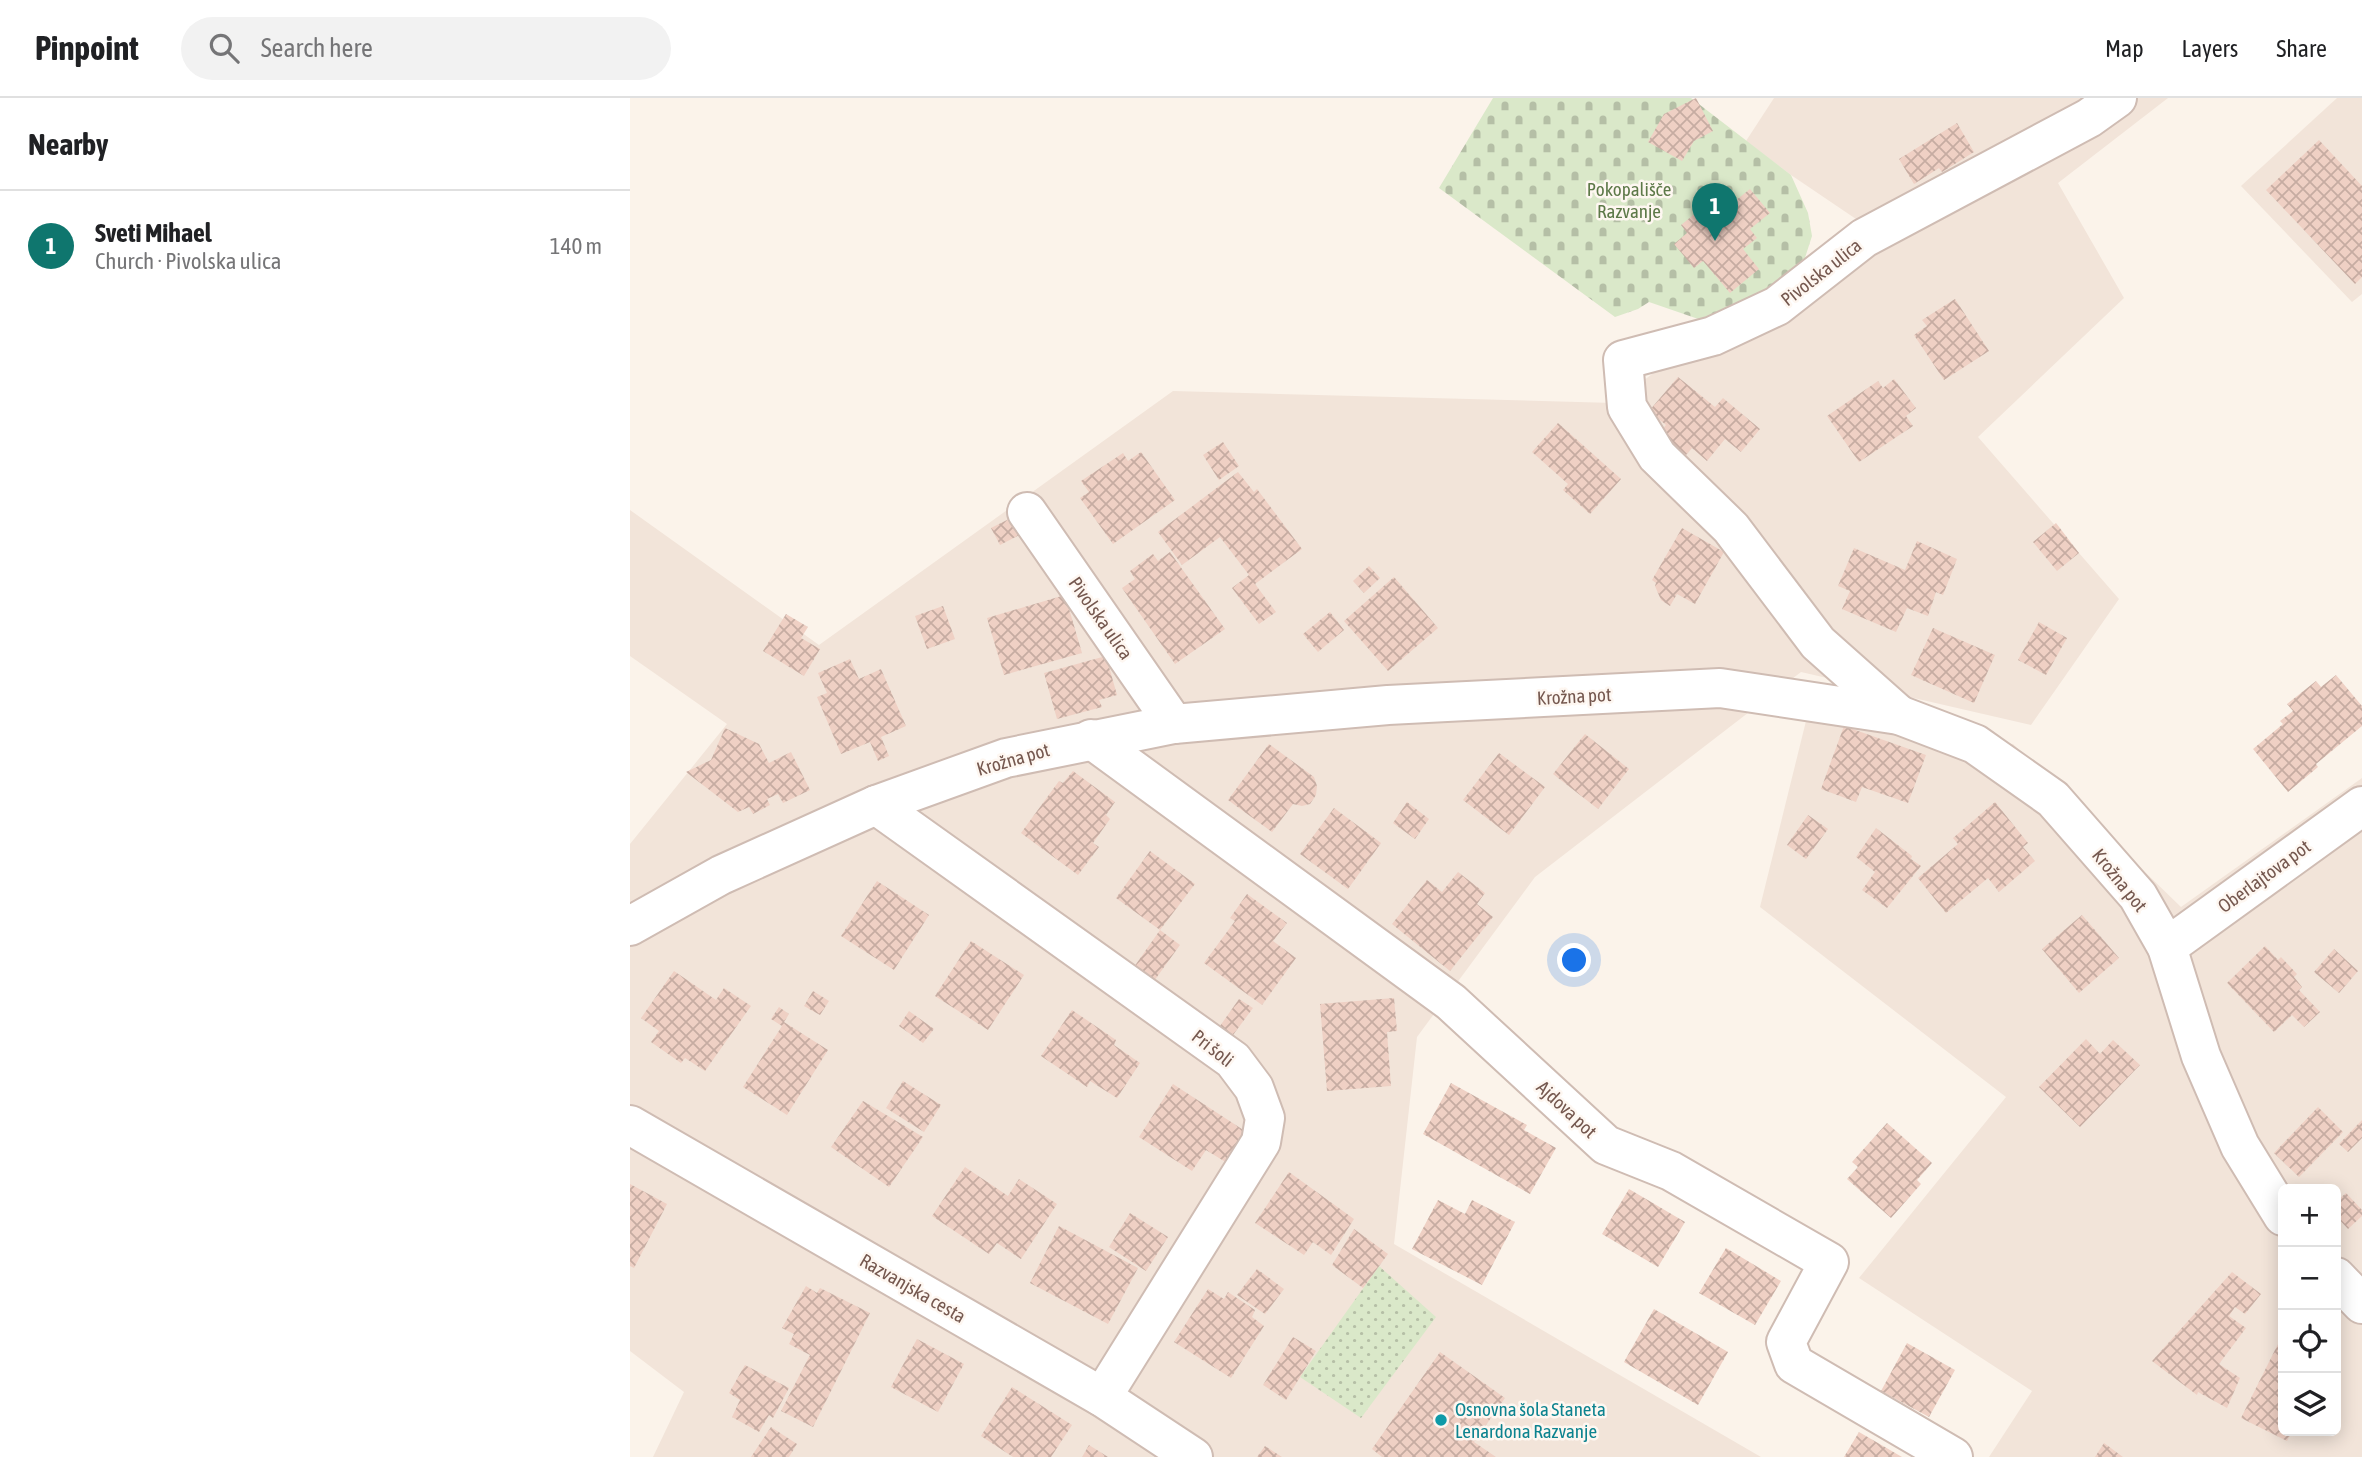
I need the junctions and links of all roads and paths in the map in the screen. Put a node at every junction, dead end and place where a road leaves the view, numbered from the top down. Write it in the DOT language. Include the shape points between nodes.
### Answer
graph roads {
  1 [pos="2117,98"];
  2 [pos="1027,512"];
  3 [pos="1899,715"];
  4 [pos="1174,724"];
  5 [pos="1091,739"];
  6 [pos="877,805"];
  7 [pos="2362,806"];
  8 [pos="630,926"];
  9 [pos="2167,947"];
  10 [pos="630,1125"];
  11 [pos="2278,1208"];
  12 [pos="2341,1282"];
  13 [pos="2362,1304"];
  14 [pos="1102,1397"];
  15 [pos="1193,1457"];
  16 [pos="1953,1457"];
  1 -- 3 [label="street, Pivolska ulica" via="2089,118 1864,238 1777,306 1713,336 1623,360 1627,407 1657,456 1731,528 1818,643"];
  2 -- 4 [label="street, Pivolska ulica"];
  3 -- 4 [label="street, Krožna pot" via="1720,688 1388,705"];
  3 -- 9 [label="street, Krožna pot" via="1975,744 2053,799 2138,896"];
  4 -- 5 [label="street, Krožna pot"];
  5 -- 6 [label="street, Krožna pot" via="1006,758"];
  5 -- 16 [label="street, Ajdova pot" via="1451,1002 1606,1145 1671,1171 1829,1262 1786,1342 1794,1364"];
  6 -- 8 [label="street, Krožna pot" via="721,875"];
  6 -- 14 [label="street, Pri šoli" via="1233,1060 1254,1088 1265,1118 1261,1142"];
  7 -- 9 [label="street, Oberlajtova pot"];
  9 -- 11 [label="street, Krožna pot" via="2201,1055 2235,1135"];
  10 -- 14 [label="street, Razvanjska cesta"];
  12 -- 13 [label="street"];
  14 -- 15 [label="street, Razvanjska cesta"];
}
